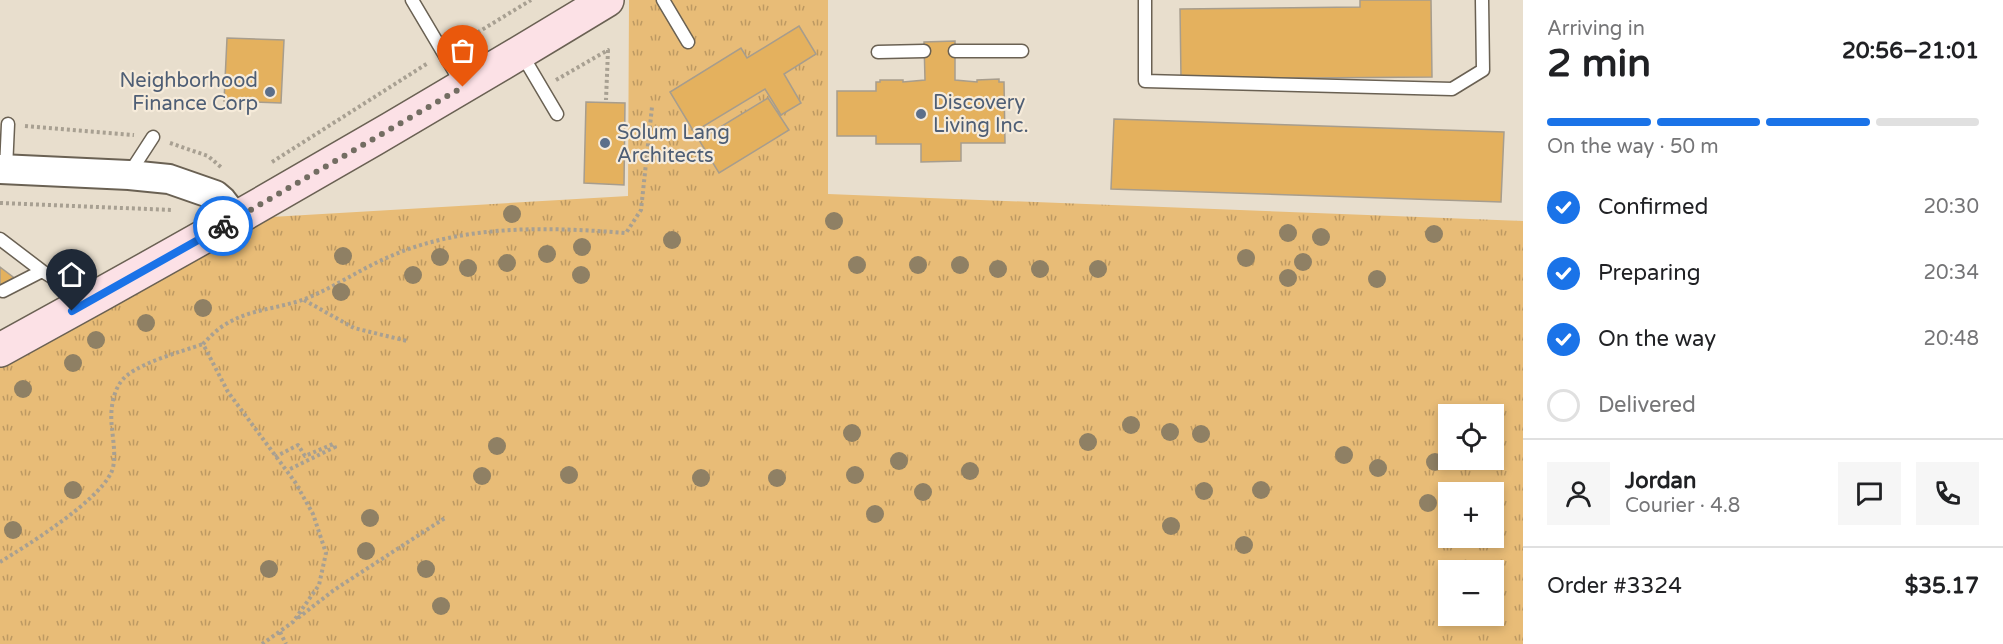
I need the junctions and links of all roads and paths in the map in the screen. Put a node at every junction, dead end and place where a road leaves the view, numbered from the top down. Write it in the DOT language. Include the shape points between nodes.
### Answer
graph roads {
  1 [pos="412,0"];
  2 [pos="531,0"];
  3 [pos="607,0"];
  4 [pos="663,0"];
  5 [pos="1144,0"];
  6 [pos="1482,0"];
  7 [pos="688,42"];
  8 [pos="924,51"];
  9 [pos="955,51"];
  10 [pos="1022,51"];
  11 [pos="521,52"];
  12 [pos="878,52"];
  13 [pos="443,53"];
  14 [pos="463,87"];
  15 [pos="542,88"];
  16 [pos="606,100"];
  17 [pos="652,107"];
  18 [pos="557,114"];
  19 [pos="8,124"];
  20 [pos="153,137"];
  21 [pos="268,164"];
  22 [pos="3,169"];
  23 [pos="129,175"];
  24 [pos="219,182"];
  25 [pos="0,204"];
  26 [pos="236,219"];
  27 [pos="0,239"];
  28 [pos="42,271"];
  29 [pos="3,291"];
  30 [pos="303,299"];
  31 [pos="90,301"];
  32 [pos="406,340"];
  33 [pos="202,344"];
  34 [pos="0,350"];
  35 [pos="275,457"];
  36 [pos="288,470"];
  37 [pos="444,518"];
  38 [pos="0,562"];
  39 [pos="293,622"];
  40 [pos="280,632"];
  41 [pos="262,644"];
  42 [pos="286,644"];
  1 -- 13 [label="lane"];
  2 -- 13 [label="path"];
  3 -- 11 [label="main road"];
  4 -- 7 [label="lane"];
  5 -- 6 [label="lane" via="1145,81 1452,89 1483,70"];
  8 -- 12 [label="lane"];
  9 -- 10 [label="lane"];
  11 -- 14 [label="main road"];
  11 -- 15 [label="lane"];
  13 -- 14 [label="lane"];
  13 -- 21 [label="path"];
  14 -- 26 [label="main road"];
  15 -- 16 [label="path" via="608,50"];
  15 -- 18 [label="lane"];
  17 -- 30 [label="path" via="641,210 626,233 537,229 484,232 433,242 391,256"];
  19 -- 20 [label="path"];
  19 -- 22 [label="lane"];
  20 -- 23 [label="lane"];
  20 -- 24 [label="path" via="208,156"];
  22 -- 23 [label="street"];
  23 -- 24 [label="street"];
  24 -- 25 [label="path" via="182,211"];
  24 -- 26 [label="street" via="222,201"];
  26 -- 31 [label="main road"];
  27 -- 28 [label="lane"];
  28 -- 29 [label="lane"];
  28 -- 31 [label="lane"];
  30 -- 32 [label="path" via="354,328"];
  30 -- 33 [label="path" via="245,314 222,326"];
  31 -- 34 [label="main road"];
  33 -- 35 [label="path" via="228,392"];
  33 -- 38 [label="path" via="144,366 121,381 111,421 112,472 96,493"];
  35 -- 36 [label="path" via="298,444 305,456 333,444 335,447"];
  35 -- 39 [label="path" via="313,514 326,553 319,585"];
  37 -- 39 [label="path" via="334,590"];
  39 -- 40 [label="path"];
  40 -- 41 [label="path"];
  40 -- 42 [label="path"];
}
